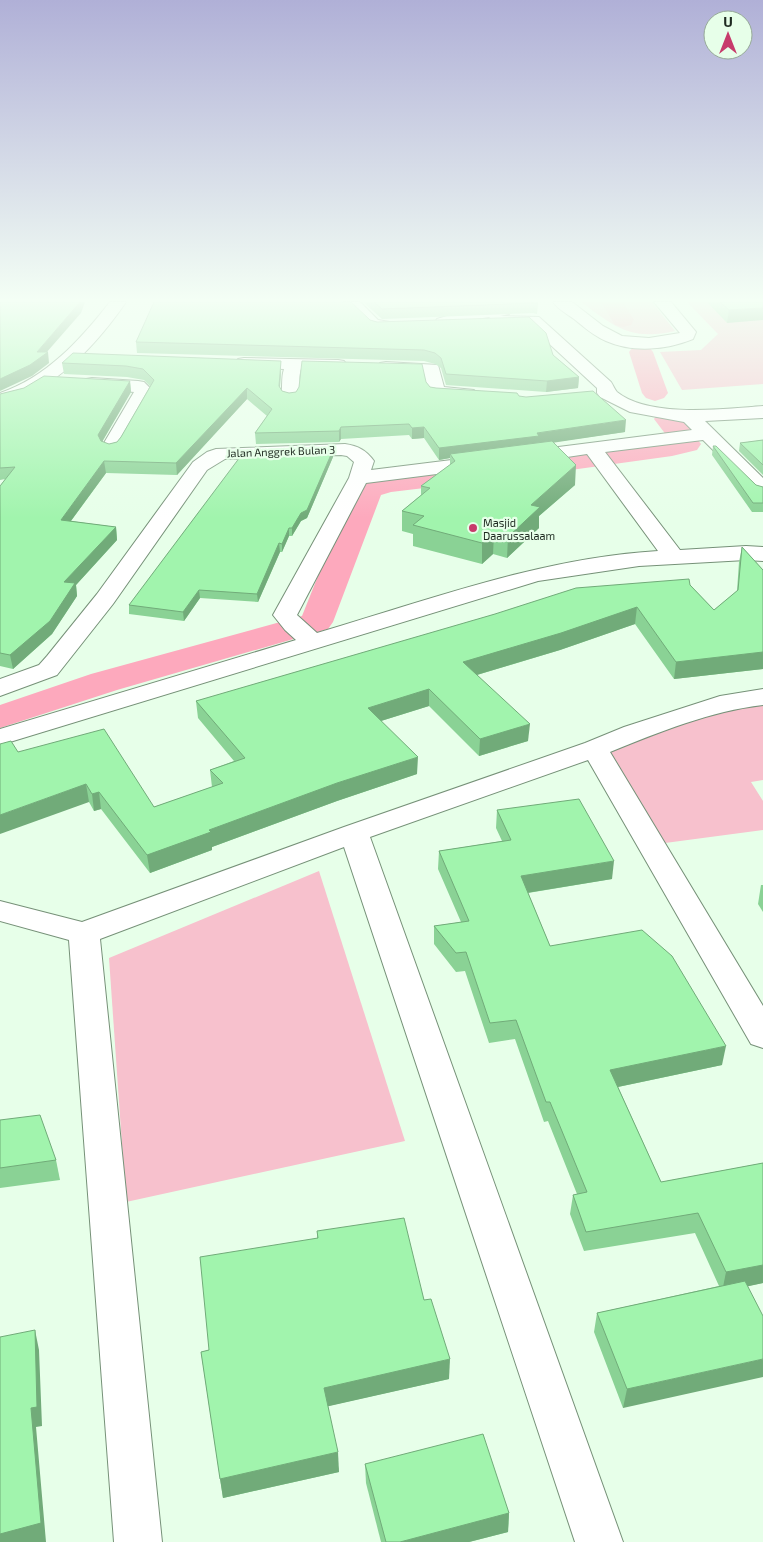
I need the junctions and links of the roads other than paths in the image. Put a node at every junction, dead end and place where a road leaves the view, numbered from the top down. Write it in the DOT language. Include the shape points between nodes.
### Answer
graph roads {
  1 [pos="48,374"];
  2 [pos="291,374"];
  3 [pos="434,374"];
  4 [pos="592,374"];
  5 [pos="41,380"];
  6 [pos="440,392"];
  7 [pos="606,393"];
  8 [pos="588,395"];
  9 [pos="290,397"];
  10 [pos="0,399"];
  11 [pos="763,412"];
  12 [pos="690,417"];
  13 [pos="702,434"];
  14 [pos="111,448"];
  15 [pos="597,455"];
  16 [pos="360,478"];
  17 [pos="763,489"];
  18 [pos="763,554"];
  19 [pos="673,556"];
  20 [pos="304,635"];
  21 [pos="0,688"];
  22 [pos="763,697"];
  23 [pos="0,737"];
  24 [pos="595,749"];
  25 [pos="354,833"];
  26 [pos="0,911"];
  27 [pos="84,933"];
  28 [pos="763,1035"];
  29 [pos="138,1542"];
  30 [pos="599,1542"];
  1 -- 5 [label="street"];
  2 -- 9 [label="street"];
  3 -- 6 [label="street"];
  4 -- 7 [label="street" via="605,386"];
  5 -- 10 [label="street" via="28,390"];
  5 -- 14 [label="street" via="132,385 144,390"];
  6 -- 6 [label="street" via="471,406"];
  7 -- 8 [label="street"];
  7 -- 12 [label="street" via="636,408"];
  11 -- 12 [label="street"];
  12 -- 13 [label="street"];
  13 -- 15 [label="street" via="662,438"];
  13 -- 17 [label="street"];
  15 -- 16 [label="street"];
  15 -- 19 [label="street"];
  16 -- 20 [label="street" via="285,615"];
  16 -- 21 [label="street, Jalan Anggrek Bulan 3" via="364,461 353,450 214,456 200,466 105,600 48,670"];
  18 -- 19 [label="street"];
  19 -- 20 [label="street" via="639,558 535,575"];
  20 -- 23 [label="street"];
  22 -- 24 [label="street" via="729,701"];
  24 -- 25 [label="street"];
  24 -- 28 [label="street"];
  25 -- 27 [label="street"];
  25 -- 30 [label="street"];
  26 -- 27 [label="street"];
  27 -- 29 [label="street"];
}
